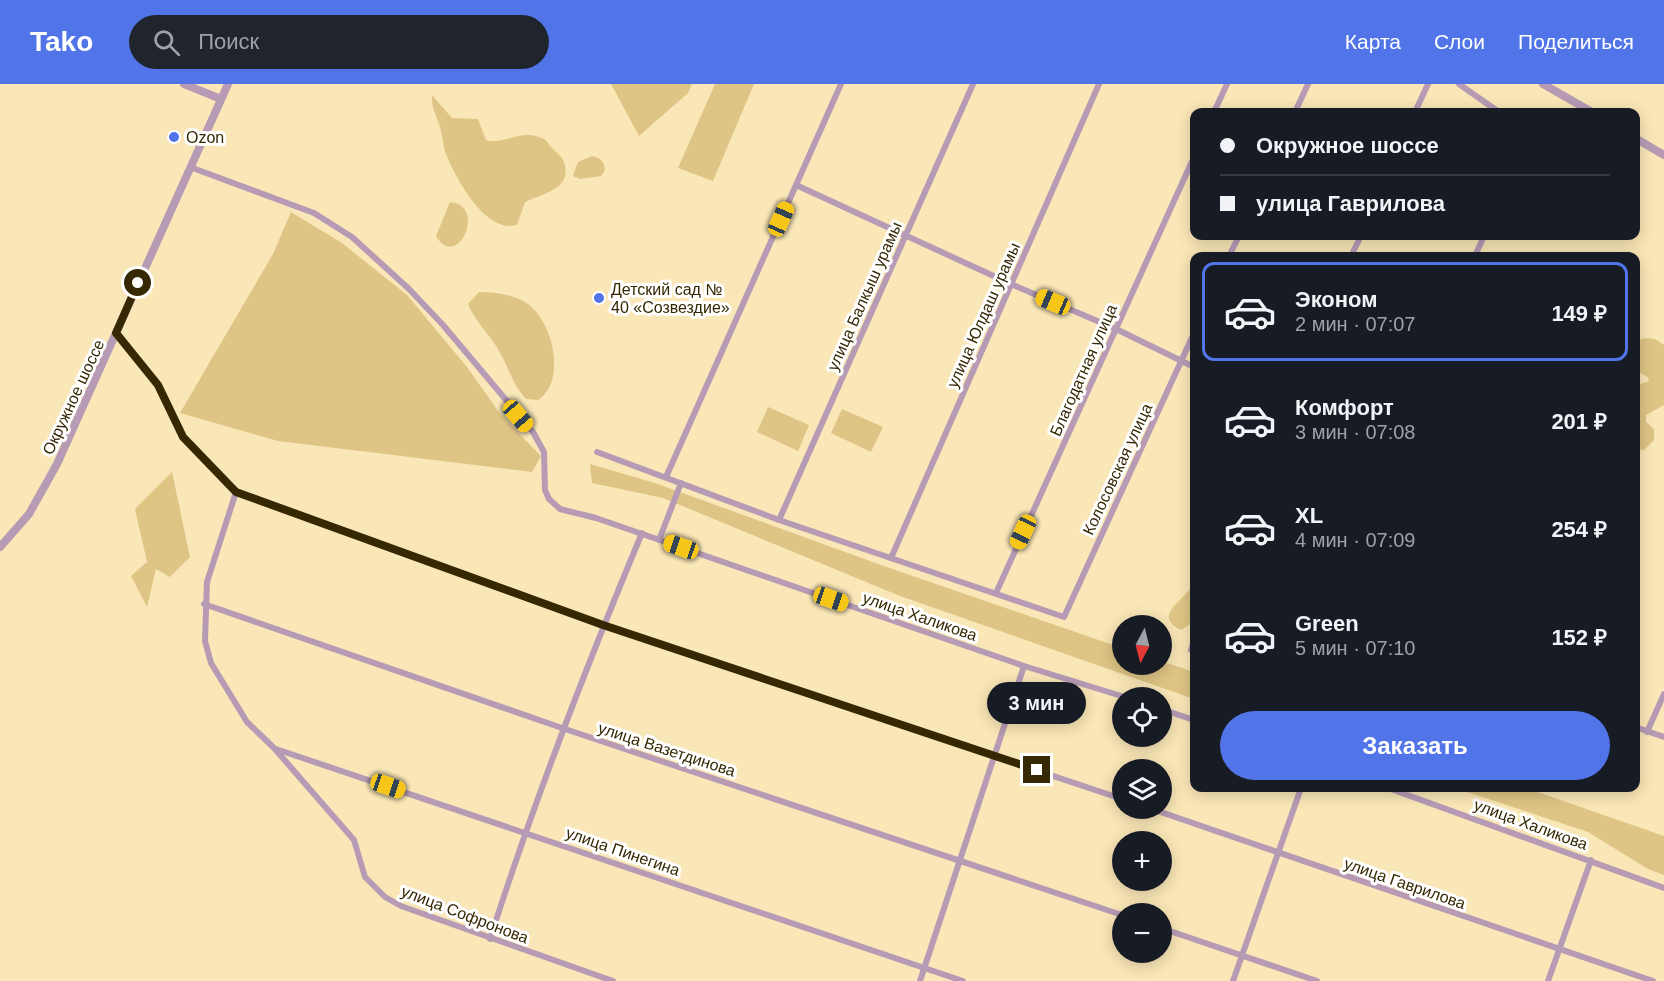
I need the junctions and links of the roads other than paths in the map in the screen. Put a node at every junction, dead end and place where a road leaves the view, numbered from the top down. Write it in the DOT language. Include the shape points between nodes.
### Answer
graph roads {
  1 [pos="184,84"];
  2 [pos="228,84"];
  3 [pos="841,84"];
  4 [pos="973,84"];
  5 [pos="1099,84"];
  6 [pos="1227,84"];
  7 [pos="1308,84"];
  8 [pos="1428,84"];
  9 [pos="1459,84"];
  10 [pos="1543,84"];
  11 [pos="221,99"];
  12 [pos="1216,108"];
  13 [pos="1297,108"];
  14 [pos="1417,108"];
  15 [pos="1493,108"];
  16 [pos="1585,108"];
  17 [pos="1640,141"];
  18 [pos="1664,154"];
  19 [pos="1190,166"];
  20 [pos="190,167"];
  21 [pos="796,185"];
  22 [pos="905,236"];
  23 [pos="1011,284"];
  24 [pos="1116,329"];
  25 [pos="116,333"];
  26 [pos="1190,342"];
  27 [pos="1181,362"];
  28 [pos="1190,365"];
  29 [pos="597,452"];
  30 [pos="666,477"];
  31 [pos="681,483"];
  32 [pos="236,492"];
  33 [pos="779,520"];
  34 [pos="642,534"];
  35 [pos="659,540"];
  36 [pos="0,547"];
  37 [pos="891,558"];
  38 [pos="996,593"];
  39 [pos="204,604"];
  40 [pos="603,625"];
  41 [pos="1024,666"];
  42 [pos="1112,693"];
  43 [pos="1664,694"];
  44 [pos="1172,713"];
  45 [pos="1190,719"];
  46 [pos="562,728"];
  47 [pos="1640,729"];
  48 [pos="1647,732"];
  49 [pos="1664,737"];
  50 [pos="274,748"];
  51 [pos="995,755"];
  52 [pos="1299,792"];
  53 [pos="1399,792"];
  54 [pos="1112,796"];
  55 [pos="1172,816"];
  56 [pos="524,832"];
  57 [pos="1278,854"];
  58 [pos="1591,860"];
  59 [pos="959,861"];
  60 [pos="1664,888"];
  61 [pos="1112,912"];
  62 [pos="1172,932"];
  63 [pos="490,939"];
  64 [pos="1559,949"];
  65 [pos="1241,955"];
  66 [pos="924,968"];
  67 [pos="613,981"];
  68 [pos="920,981"];
  69 [pos="963,981"];
  70 [pos="1233,981"];
  71 [pos="1317,981"];
  72 [pos="1548,981"];
  73 [pos="1653,981"];
  1 -- 11 [label="street"];
  2 -- 11 [label="street, Окружное шоссе"];
  3 -- 21 [label="street"];
  4 -- 22 [label="street, улица Балкыш урамы"];
  5 -- 23 [label="street, улица Юлдаш урамы"];
  6 -- 12 [label="street"];
  7 -- 13 [label="street"];
  8 -- 14 [label="street"];
  9 -- 15 [label="street"];
  10 -- 16 [label="street"];
  11 -- 20 [label="street, Окружное шоссе"];
  17 -- 18 [label="street"];
  19 -- 24 [label="street, Благодатная улица"];
  20 -- 25 [label="street, Окружное шоссе"];
  20 -- 34 [label="street, улица Халикова" via="314,213 352,237 443,325 532,432 544,452 545,490 555,506"];
  21 -- 22 [label="street"];
  21 -- 30 [label="street"];
  22 -- 23 [label="street"];
  22 -- 33 [label="street, улица Балкыш урамы"];
  23 -- 24 [label="street"];
  23 -- 37 [label="street, улица Юлдаш урамы"];
  24 -- 27 [label="street"];
  24 -- 38 [label="street, Благодатная улица"];
  25 -- 32 [label="street" via="158,385 183,437"];
  25 -- 36 [label="street, Окружное шоссе" via="48,482 29,514"];
  26 -- 27 [label="street, Колосовская улица"];
  27 -- 28 [label="street"];
  27 -- 38 [label="street, Колосовская улица" via="1064,617"];
  29 -- 30 [label="street"];
  30 -- 31 [label="street"];
  31 -- 33 [label="street"];
  31 -- 35 [label="street"];
  32 -- 39 [label="street, улица Софронова" via="207,582"];
  32 -- 40 [label="street"];
  33 -- 37 [label="street"];
  34 -- 35 [label="street, улица Халикова"];
  34 -- 40 [label="street"];
  35 -- 41 [label="street, улица Халикова"];
  37 -- 38 [label="street"];
  39 -- 46 [label="street, улица Вазетдинова"];
  39 -- 50 [label="street, улица Софронова" via="205,641 211,663 247,722"];
  40 -- 46 [label="street"];
  40 -- 51 [label="street"];
  41 -- 42 [label="street, улица Халикова"];
  41 -- 51 [label="street"];
  43 -- 48 [label="street"];
  44 -- 45 [label="street"];
  46 -- 56 [label="street"];
  46 -- 59 [label="street, улица Вазетдинова"];
  47 -- 48 [label="street"];
  48 -- 49 [label="street"];
  50 -- 56 [label="street, улица Пинегина"];
  50 -- 63 [label="street, улица Софронова" via="354,840 365,877 372,886 401,906"];
  51 -- 54 [label="street"];
  51 -- 59 [label="street"];
  52 -- 57 [label="street"];
  53 -- 58 [label="street, улица Халикова"];
  55 -- 57 [label="street, улица Гаврилова"];
  56 -- 63 [label="street"];
  56 -- 66 [label="street, улица Пинегина"];
  57 -- 64 [label="street, улица Гаврилова"];
  57 -- 65 [label="street"];
  58 -- 60 [label="street, улица Халикова"];
  58 -- 64 [label="street"];
  59 -- 61 [label="street, улица Вазетдинова"];
  59 -- 66 [label="street"];
  62 -- 65 [label="street"];
  63 -- 67 [label="street, улица Софронова"];
  64 -- 72 [label="street"];
  64 -- 73 [label="street, улица Гаврилова"];
  65 -- 70 [label="street"];
  65 -- 71 [label="street"];
  66 -- 68 [label="street"];
  66 -- 69 [label="street, улица Пинегина"];
}
